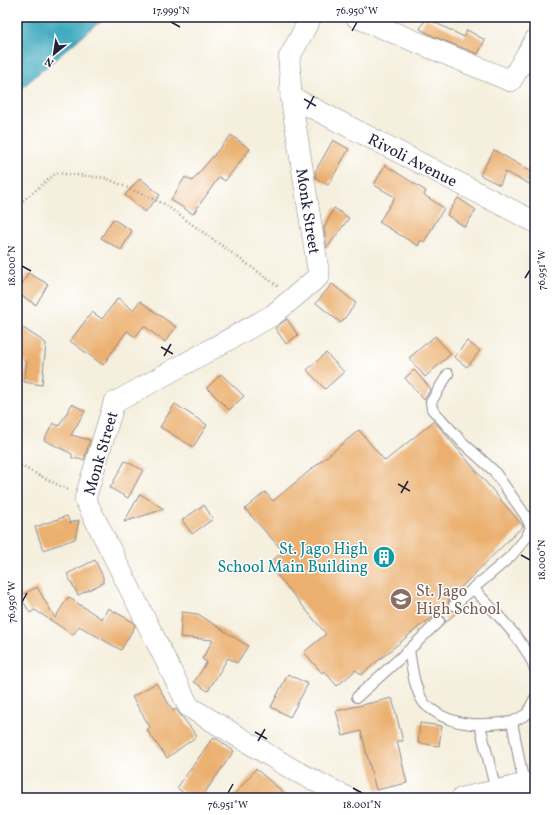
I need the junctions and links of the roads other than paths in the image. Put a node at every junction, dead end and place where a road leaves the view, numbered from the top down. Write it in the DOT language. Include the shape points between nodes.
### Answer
graph roads {
  1 [pos="311,17"];
  2 [pos="356,17"];
  3 [pos="535,40"];
  4 [pos="291,97"];
  5 [pos="535,222"];
  6 [pos="448,374"];
  7 [pos="473,588"];
  8 [pos="454,605"];
  9 [pos="439,621"];
  10 [pos="409,650"];
  11 [pos="535,669"];
  12 [pos="357,697"];
  13 [pos="535,698"];
  14 [pos="512,722"];
  15 [pos="480,725"];
  16 [pos="529,783"];
  17 [pos="496,791"];
  18 [pos="348,798"];
  19 [pos="462,798"];
  1 -- 4 [label="street, Monk Street" via="290,58"];
  2 -- 3 [label="street" via="511,81"];
  4 -- 5 [label="street, Rivoli Avenue"];
  4 -- 18 [label="street, Monk Street" via="319,276 273,315 114,403 85,499 188,707 292,769"];
  6 -- 7 [label="lane" via="431,402 432,410 494,471 531,527 526,538 510,557"];
  7 -- 8 [label="lane"];
  7 -- 11 [label="lane" via="514,634"];
  9 -- 10 [label="lane"];
  10 -- 12 [label="lane"];
  10 -- 15 [label="lane" via="414,679 425,704 442,717"];
  13 -- 14 [label="lane" via="526,714"];
  14 -- 15 [label="lane"];
  14 -- 16 [label="lane"];
  15 -- 17 [label="lane"];
  16 -- 17 [label="street"];
  17 -- 19 [label="street"];
}
